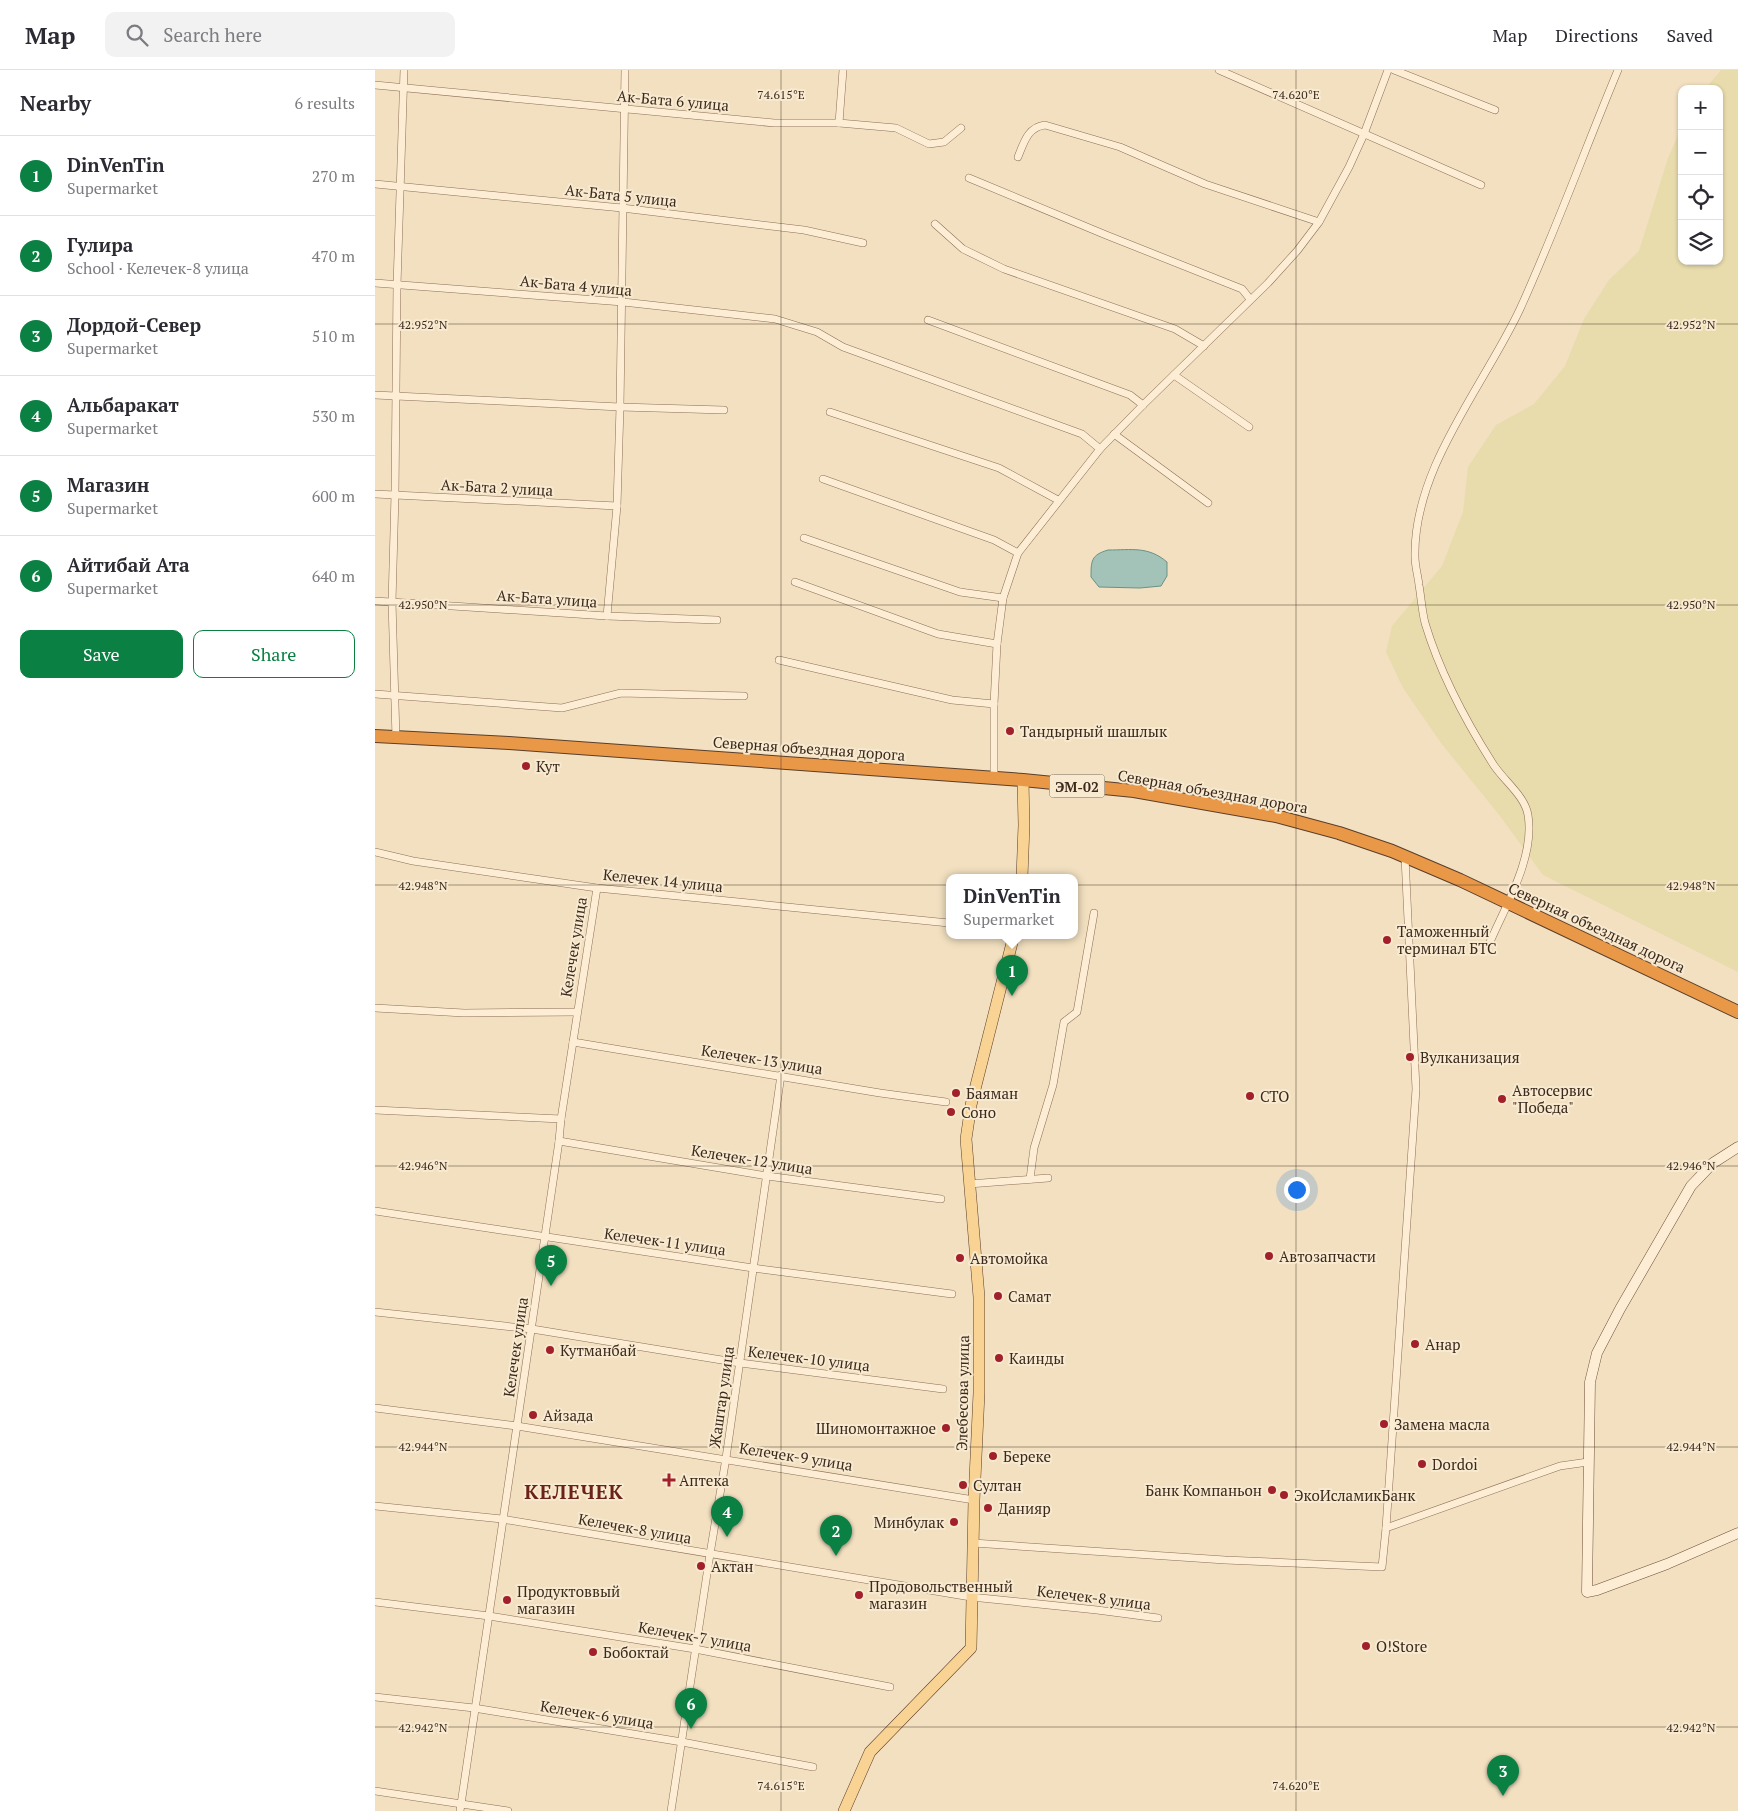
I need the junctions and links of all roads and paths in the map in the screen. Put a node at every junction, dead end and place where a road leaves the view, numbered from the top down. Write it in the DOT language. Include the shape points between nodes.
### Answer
graph roads {
  1 [pos="404,70"];
  2 [pos="625,70"];
  3 [pos="843,70"];
  4 [pos="1219,70"];
  5 [pos="1388,70"];
  6 [pos="1394,70"];
  7 [pos="1618,70"];
  8 [pos="375,86"];
  9 [pos="403,88"];
  10 [pos="625,110"];
  11 [pos="1495,110"];
  12 [pos="839,123"];
  13 [pos="961,128"];
  14 [pos="1364,134"];
  15 [pos="1018,157"];
  16 [pos="969,178"];
  17 [pos="375,184"];
  18 [pos="1481,184"];
  19 [pos="400,187"];
  20 [pos="622,208"];
  21 [pos="1319,222"];
  22 [pos="935,224"];
  23 [pos="863,243"];
  24 [pos="375,283"];
  25 [pos="397,285"];
  26 [pos="1249,299"];
  27 [pos="623,302"];
  28 [pos="927,320"];
  29 [pos="1204,346"];
  30 [pos="1174,375"];
  31 [pos="375,395"];
  32 [pos="396,396"];
  33 [pos="1143,404"];
  34 [pos="620,407"];
  35 [pos="724,410"];
  36 [pos="830,412"];
  37 [pos="1249,427"];
  38 [pos="1114,434"];
  39 [pos="1100,448"];
  40 [pos="823,479"];
  41 [pos="375,494"];
  42 [pos="395,495"];
  43 [pos="1058,500"];
  44 [pos="1208,503"];
  45 [pos="617,506"];
  46 [pos="804,538"];
  47 [pos="1018,553"];
  48 [pos="795,582"];
  49 [pos="1003,598"];
  50 [pos="375,601"];
  51 [pos="392,602"];
  52 [pos="607,616"];
  53 [pos="717,620"];
  54 [pos="997,644"];
  55 [pos="779,660"];
  56 [pos="375,694"];
  57 [pos="394,696"];
  58 [pos="745,696"];
  59 [pos="994,704"];
  60 [pos="375,736"];
  61 [pos="396,738"];
  62 [pos="994,778"];
  63 [pos="1023,780"];
  64 [pos="375,852"];
  65 [pos="1405,857"];
  66 [pos="1022,874"];
  67 [pos="597,888"];
  68 [pos="1093,913"];
  69 [pos="946,923"];
  70 [pos="1013,939"];
  71 [pos="1490,942"];
  72 [pos="375,1008"];
  73 [pos="577,1012"];
  74 [pos="1738,1012"];
  75 [pos="573,1042"];
  76 [pos="781,1076"];
  77 [pos="946,1102"];
  78 [pos="375,1110"];
  79 [pos="561,1119"];
  80 [pos="559,1141"];
  81 [pos="1738,1147"];
  82 [pos="767,1176"];
  83 [pos="1048,1178"];
  84 [pos="1030,1179"];
  85 [pos="969,1184"];
  86 [pos="941,1199"];
  87 [pos="375,1211"];
  88 [pos="544,1237"];
  89 [pos="753,1268"];
  90 [pos="952,1294"];
  91 [pos="375,1312"];
  92 [pos="532,1329"];
  93 [pos="740,1363"];
  94 [pos="943,1389"];
  95 [pos="375,1408"];
  96 [pos="517,1426"];
  97 [pos="726,1458"];
  98 [pos="1588,1462"];
  99 [pos="974,1500"];
  100 [pos="375,1506"];
  101 [pos="502,1519"];
  102 [pos="1386,1528"];
  103 [pos="1738,1532"];
  104 [pos="973,1543"];
  105 [pos="710,1554"];
  106 [pos="971,1597"];
  107 [pos="375,1602"];
  108 [pos="489,1616"];
  109 [pos="1158,1618"];
  110 [pos="695,1649"];
  111 [pos="890,1688"];
  112 [pos="375,1697"];
  113 [pos="474,1708"];
  114 [pos="682,1742"];
  115 [pos="813,1767"];
  116 [pos="375,1791"];
  117 [pos="460,1807"];
  118 [pos="508,1811"];
  119 [pos="671,1811"];
  120 [pos="845,1811"];
  1 -- 9 [label="street"];
  2 -- 10 [label="street"];
  3 -- 12 [label="street"];
  4 -- 14 [label="street"];
  5 -- 14 [label="street"];
  6 -- 11 [label="street"];
  7 -- 71 [label="street" via="1519,311 1433,472 1419,517 1415,557 1425,621 1452,693 1495,766 1524,803 1528,815 1522,869"];
  8 -- 9 [label="street, Ак-Бата 6 улица"];
  9 -- 10 [label="street, Ак-Бата 6 улица"];
  9 -- 19 [label="street"];
  10 -- 12 [label="street, Ак-Бата 6 улица" via="774,123"];
  10 -- 20 [label="street"];
  12 -- 13 [label="street, Ак-Бата 6 улица" via="896,128 929,144 944,142"];
  14 -- 18 [label="street"];
  14 -- 21 [label="street"];
  15 -- 21 [label="street" via="1025,137 1037,126 1045,125 1120,147 1205,184"];
  16 -- 26 [label="street" via="1243,289"];
  17 -- 19 [label="street, Ак-Бата 5 улица"];
  19 -- 20 [label="street, Ак-Бата 5 улица"];
  19 -- 25 [label="street"];
  20 -- 23 [label="street, Ак-Бата 5 улица" via="804,230"];
  20 -- 27 [label="street"];
  21 -- 26 [label="street" via="1268,283"];
  22 -- 29 [label="street" via="963,249 1004,269 1175,329"];
  24 -- 25 [label="street, Ак-Бата 4 улица"];
  25 -- 27 [label="street, Ак-Бата 4 улица"];
  25 -- 32 [label="street"];
  26 -- 29 [label="street"];
  27 -- 34 [label="street"];
  27 -- 39 [label="street, Ак-Бата 4 улица" via="775,319 817,332 843,347 1082,434"];
  28 -- 33 [label="street" via="1130,395"];
  29 -- 30 [label="street"];
  30 -- 33 [label="street"];
  30 -- 37 [label="street"];
  31 -- 32 [label="street"];
  32 -- 34 [label="street"];
  32 -- 42 [label="street"];
  33 -- 38 [label="street"];
  34 -- 35 [label="street"];
  34 -- 45 [label="street"];
  36 -- 43 [label="street" via="999,468"];
  38 -- 39 [label="street"];
  38 -- 44 [label="street"];
  39 -- 43 [label="street"];
  40 -- 47 [label="street" via="994,540"];
  41 -- 42 [label="street, Ак-Бата 2 улица"];
  42 -- 45 [label="street, Ак-Бата 2 улица"];
  42 -- 51 [label="street"];
  43 -- 47 [label="street"];
  45 -- 52 [label="street"];
  46 -- 49 [label="street" via="960,592"];
  47 -- 49 [label="street"];
  48 -- 54 [label="street" via="938,634"];
  49 -- 54 [label="street"];
  50 -- 51 [label="street, Ак-Бата улица"];
  51 -- 52 [label="street, Ак-Бата улица"];
  51 -- 57 [label="street"];
  52 -- 53 [label="street, Ак-Бата улица"];
  54 -- 59 [label="street"];
  55 -- 59 [label="street" via="952,700"];
  56 -- 57 [label="street"];
  57 -- 58 [label="street" via="562,708 621,693"];
  57 -- 61 [label="street"];
  59 -- 62 [label="street"];
  60 -- 61 [label="highway, Северная объездная дорога / ЭМ-02"];
  61 -- 62 [label="highway, Северная объездная дорога / ЭМ-02"];
  62 -- 63 [label="highway, Северная объездная дорога / ЭМ-02"];
  63 -- 65 [label="highway, Северная объездная дорога / ЭМ-02" via="1134,791 1276,816 1339,833"];
  63 -- 66 [label="main road"];
  64 -- 67 [label="street, Келечек 14 улица"];
  65 -- 74 [label="highway, Северная объездная дорога / ЭМ-02"];
  65 -- 102 [label="street" via="1417,1089"];
  67 -- 69 [label="street, Келечек 14 улица"];
  67 -- 73 [label="street, Келечек улица"];
  68 -- 84 [label="street" via="1077,1012 1064,1022 1053,1085 1034,1148"];
  70 -- 85 [label="main road, Элебесова улица" via="971,1105 966,1139"];
  72 -- 73 [label="street" via="464,1013"];
  73 -- 75 [label="street, Келечек улица"];
  75 -- 76 [label="street, Келечек-13 улица"];
  75 -- 79 [label="street, Келечек улица"];
  76 -- 77 [label="street, Келечек-13 улица"];
  76 -- 82 [label="street, Жаштар улица"];
  78 -- 79 [label="street"];
  79 -- 80 [label="street, Келечек улица"];
  80 -- 82 [label="street, Келечек-12 улица"];
  80 -- 88 [label="street, Келечек улица"];
  81 -- 98 [label="street" via="1713,1163 1691,1186 1597,1353 1590,1382"];
  82 -- 86 [label="street, Келечек-12 улица"];
  82 -- 89 [label="street, Жаштар улица"];
  83 -- 84 [label="street"];
  84 -- 85 [label="street"];
  85 -- 99 [label="main road, Элебесова улица" via="979,1297"];
  87 -- 88 [label="street, Келечек-11 улица"];
  88 -- 89 [label="street, Келечек-11 улица"];
  88 -- 92 [label="street, Келечек улица"];
  89 -- 90 [label="street, Келечек-11 улица"];
  89 -- 93 [label="street, Жаштар улица"];
  91 -- 92 [label="street, Келечек-10 улица"];
  92 -- 93 [label="street, Келечек-10 улица"];
  92 -- 96 [label="street, Келечек улица"];
  93 -- 94 [label="street, Келечек-10 улица"];
  93 -- 97 [label="street, Жаштар улица"];
  95 -- 96 [label="street, Келечек-9 улица"];
  96 -- 97 [label="street, Келечек-9 улица"];
  96 -- 101 [label="street, Келечек улица"];
  97 -- 99 [label="street, Келечек-9 улица"];
  97 -- 105 [label="street, Жаштар улица"];
  98 -- 102 [label="street" via="1560,1466"];
  98 -- 103 [label="street" via="1587,1592 1667,1564"];
  99 -- 104 [label="main road, Элебесова улица"];
  100 -- 101 [label="street, Келечек-8 улица"];
  101 -- 105 [label="street, Келечек-8 улица"];
  101 -- 108 [label="street, Келечек улица"];
  102 -- 104 [label="street" via="1383,1567"];
  104 -- 106 [label="main road, Элебесова улица"];
  105 -- 106 [label="street, Келечек-8 улица"];
  105 -- 110 [label="street, Жаштар улица"];
  106 -- 109 [label="street, Келечек-8 улица"];
  106 -- 120 [label="main road, Элебесова улица" via="971,1648 870,1752"];
  107 -- 108 [label="street, Келечек-7 улица"];
  108 -- 110 [label="street, Келечек-7 улица"];
  108 -- 113 [label="street, Келечек улица"];
  110 -- 111 [label="street, Келечек-7 улица"];
  110 -- 114 [label="street, Жаштар улица"];
  112 -- 113 [label="street, Келечек-6 улица"];
  113 -- 114 [label="street, Келечек-6 улица"];
  113 -- 117 [label="street, Келечек улица"];
  114 -- 115 [label="street, Келечек-6 улица"];
  114 -- 119 [label="street, Жаштар улица"];
  116 -- 117 [label="street"];
  117 -- 118 [label="street"];
}
